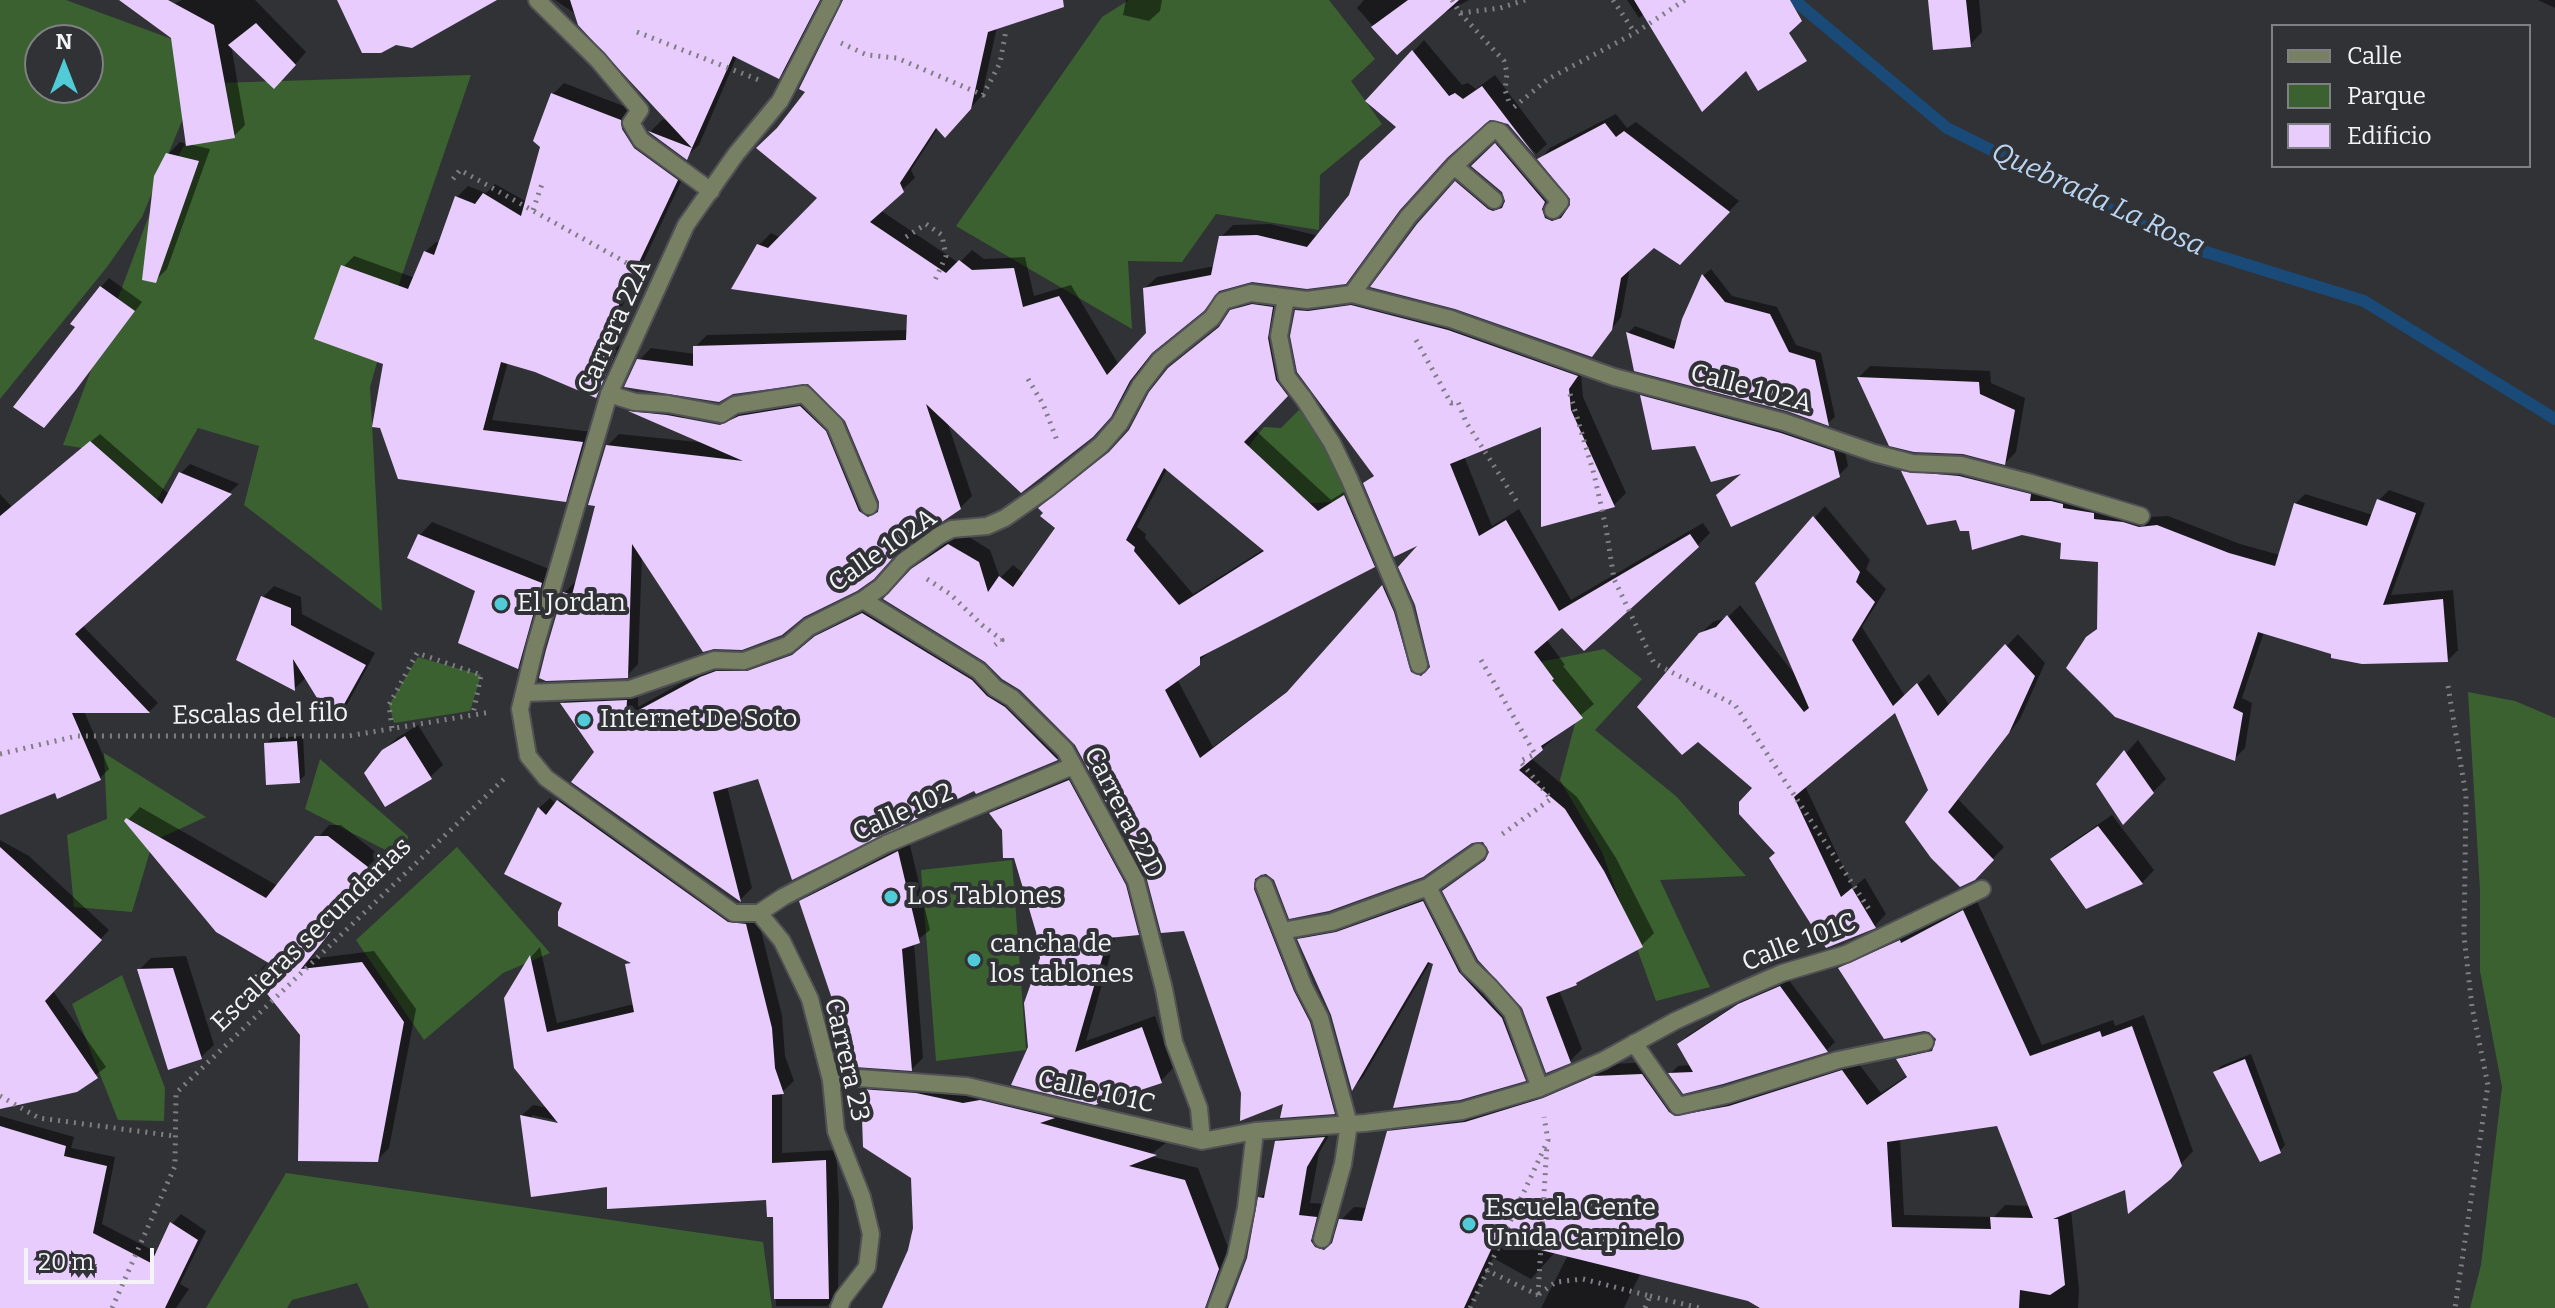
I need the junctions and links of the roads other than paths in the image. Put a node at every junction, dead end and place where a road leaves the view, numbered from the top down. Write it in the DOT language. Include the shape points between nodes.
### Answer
graph roads {
  1 [pos="537,0"];
  2 [pos="832,0"];
  3 [pos="1454,166"];
  4 [pos="711,191"];
  5 [pos="1494,200"];
  6 [pos="1553,210"];
  7 [pos="1352,294"];
  8 [pos="1286,298"];
  9 [pos="609,394"];
  10 [pos="869,506"];
  11 [pos="2141,516"];
  12 [pos="863,600"];
  13 [pos="1419,665"];
  14 [pos="522,701"];
  15 [pos="1073,766"];
  16 [pos="1478,852"];
  17 [pos="1264,885"];
  18 [pos="1428,887"];
  19 [pos="1982,889"];
  20 [pos="759,913"];
  21 [pos="1282,931"];
  22 [pos="1925,1042"];
  23 [pos="1634,1043"];
  24 [pos="831,1080"];
  25 [pos="1540,1088"];
  26 [pos="1349,1124"];
  27 [pos="1255,1131"];
  28 [pos="1202,1141"];
  29 [pos="1322,1239"];
  30 [pos="839,1308"];
  31 [pos="1216,1308"];
  1 -- 4 [label="street" via="640,110 631,123 641,140"];
  2 -- 4 [label="street, Carrera 22A" via="786,91"];
  3 -- 5 [label="street"];
  3 -- 6 [label="street" via="1493,130 1500,132 1560,202"];
  3 -- 7 [label="street" via="1408,217"];
  4 -- 9 [label="street, Carrera 22A" via="686,225"];
  7 -- 8 [label="street, Calle 102A"];
  7 -- 11 [label="street, Calle 102A" via="1451,319 1614,377 1819,432 1874,453 1912,463 1961,465"];
  8 -- 12 [label="street, Calle 102A" via="1251,293 1223,301 1212,318 1160,360 1101,445 1005,518 987,526 952,529 904,561"];
  8 -- 13 [label="street" via="1279,336 1287,377 1349,478 1404,608"];
  9 -- 10 [label="street" via="721,414 735,405 804,394 835,425"];
  9 -- 14 [label="street, Carrera 22A"];
  12 -- 14 [label="street, Calle 102A" via="809,627 788,645 744,661 714,660 630,689"];
  12 -- 15 [label="street, Carrera 22D" via="979,671 1065,750"];
  14 -- 20 [label="street" via="528,756 546,778 734,913"];
  15 -- 20 [label="street, Calle 102" via="886,844"];
  15 -- 28 [label="street, Carrera 22D" via="1136,881 1174,1042 1199,1108"];
  16 -- 18 [label="street"];
  17 -- 21 [label="street"];
  18 -- 21 [label="street" via="1332,922"];
  18 -- 25 [label="street" via="1469,967 1512,1012"];
  19 -- 23 [label="street, Calle 101C" via="1846,954 1738,992"];
  20 -- 24 [label="street, Carrera 23" via="782,941 810,999"];
  21 -- 26 [label="street" via="1320,1018"];
  22 -- 23 [label="street" via="1838,1060 1678,1106"];
  23 -- 25 [label="street, Calle 101C"];
  24 -- 28 [label="street, Calle 101C" via="967,1086"];
  24 -- 30 [label="street, Carrera 23" via="836,1131 871,1234 867,1267"];
  25 -- 26 [label="street, Calle 101C" via="1462,1111"];
  26 -- 27 [label="street, Calle 101C"];
  26 -- 29 [label="street"];
  27 -- 28 [label="street, Calle 101C"];
  27 -- 31 [label="street" via="1236,1256"];
}
